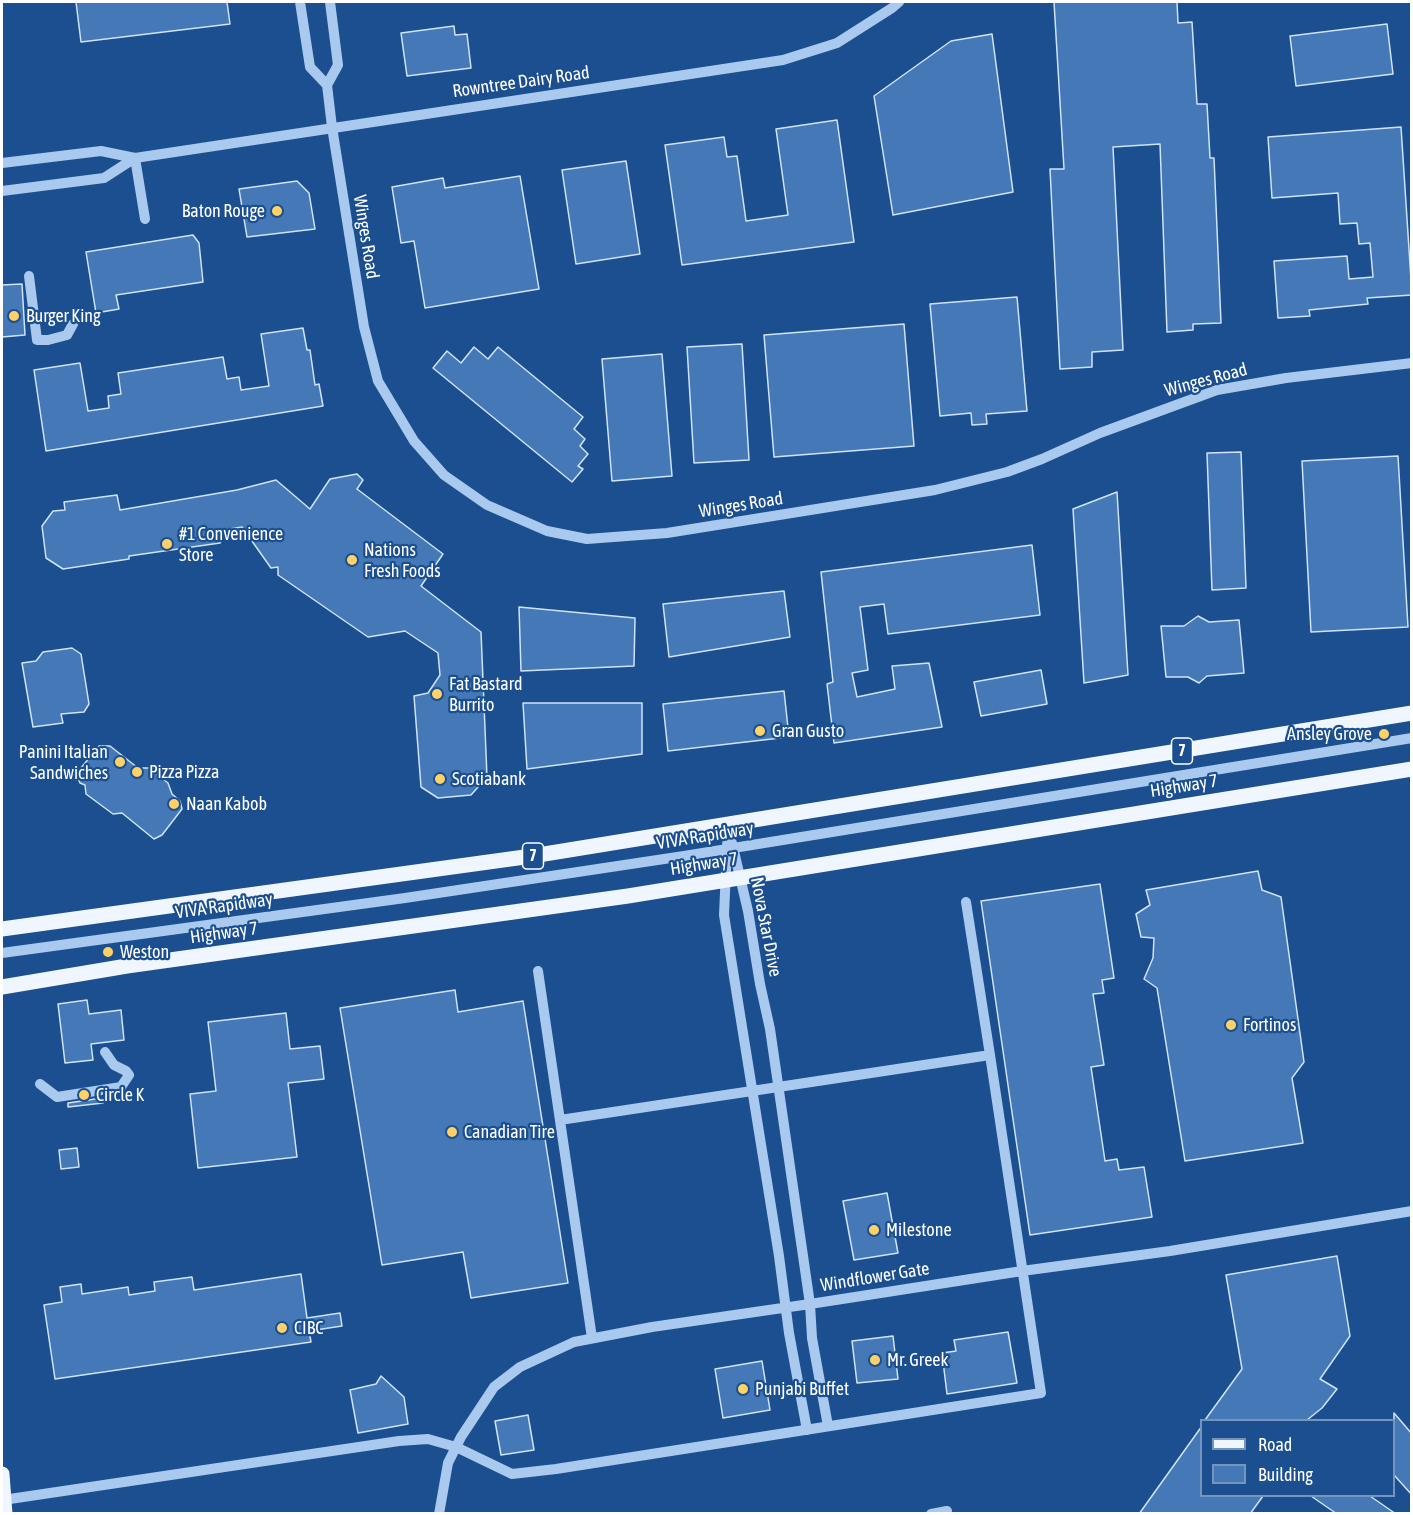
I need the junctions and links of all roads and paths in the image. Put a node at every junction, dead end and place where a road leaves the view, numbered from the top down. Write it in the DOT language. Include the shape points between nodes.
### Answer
graph roads {
  1 [pos="300,2"];
  2 [pos="330,2"];
  3 [pos="899,2"];
  4 [pos="327,85"];
  5 [pos="332,127"];
  6 [pos="135,158"];
  7 [pos="2,163"];
  8 [pos="2,190"];
  9 [pos="145,219"];
  10 [pos="29,276"];
  11 [pos="73,324"];
  12 [pos="1412,363"];
  13 [pos="1412,713"];
  14 [pos="1412,738"];
  15 [pos="1412,769"];
  16 [pos="728,825"];
  17 [pos="730,849"];
  18 [pos="733,879"];
  19 [pos="966,902"];
  20 [pos="2,929"];
  21 [pos="2,953"];
  22 [pos="538,971"];
  23 [pos="2,987"];
  24 [pos="105,1052"];
  25 [pos="990,1055"];
  26 [pos="40,1084"];
  27 [pos="778,1087"];
  28 [pos="751,1090"];
  29 [pos="560,1120"];
  30 [pos="1412,1211"];
  31 [pos="1022,1271"];
  32 [pos="810,1304"];
  33 [pos="786,1308"];
  34 [pos="592,1338"];
  35 [pos="828,1426"];
  36 [pos="807,1430"];
  37 [pos="456,1448"];
  38 [pos="2,1474"];
  39 [pos="4,1507"];
  40 [pos="947,1511"];
  41 [pos="439,1514"];
  42 [pos="931,1514"];
  1 -- 4 [label="street" via="310,67"];
  2 -- 4 [label="street" via="338,65"];
  3 -- 5 [label="street, Rowntree Dairy Road" via="837,44 783,60"];
  4 -- 5 [label="street, Winges Road"];
  5 -- 6 [label="street, Rowntree Dairy Road"];
  5 -- 12 [label="street, Winges Road" via="364,327 378,381 414,441 444,475 487,505 568,536 587,539 667,533 942,489 1007,472 1217,390"];
  6 -- 7 [label="street, Rowntree Dairy Road" via="101,151"];
  6 -- 8 [label="street, Rowntree Dairy Road" via="104,178"];
  6 -- 9 [label="street"];
  10 -- 11 [label="street" via="37,339 67,335"];
  13 -- 16 [label="main road, Highway 7 / 7"];
  14 -- 17 [label="street, VIVA Rapidway"];
  15 -- 18 [label="main road, Highway 7"];
  16 -- 17 [label="street, Nova Star Drive"];
  16 -- 20 [label="main road, Highway 7 / 7"];
  17 -- 18 [label="street, Nova Star Drive"];
  17 -- 21 [label="street, VIVA Rapidway"];
  18 -- 23 [label="main road, Highway 7"];
  18 -- 27 [label="street, Nova Star Drive" via="770,1029"];
  18 -- 28 [label="street, Nova Star Drive" via="724,915"];
  19 -- 25 [label="street"];
  22 -- 29 [label="street"];
  24 -- 26 [label="street" via="114,1065 129,1075 121,1086 57,1097"];
  25 -- 27 [label="street"];
  25 -- 31 [label="street"];
  27 -- 28 [label="street"];
  27 -- 32 [label="street, Nova Star Drive"];
  28 -- 29 [label="street"];
  28 -- 33 [label="street, Nova Star Drive"];
  29 -- 34 [label="street"];
  30 -- 31 [label="street, Windflower Gate"];
  31 -- 32 [label="street, Windflower Gate"];
  31 -- 35 [label="street" via="1041,1393"];
  32 -- 33 [label="street, Windflower Gate"];
  32 -- 35 [label="street, Nova Star Drive"];
  33 -- 34 [label="street, Windflower Gate"];
  33 -- 36 [label="street, Nova Star Drive"];
  34 -- 37 [label="street, Windflower Gate" via="536,1359 494,1387"];
  35 -- 36 [label="street"];
  36 -- 37 [label="street" via="512,1474"];
  37 -- 39 [label="street" via="428,1439 399,1442"];
  37 -- 41 [label="street, Windflower Gate" via="448,1463"];
  38 -- 39 [label="main road"];
  40 -- 42 [label="street"];
}
